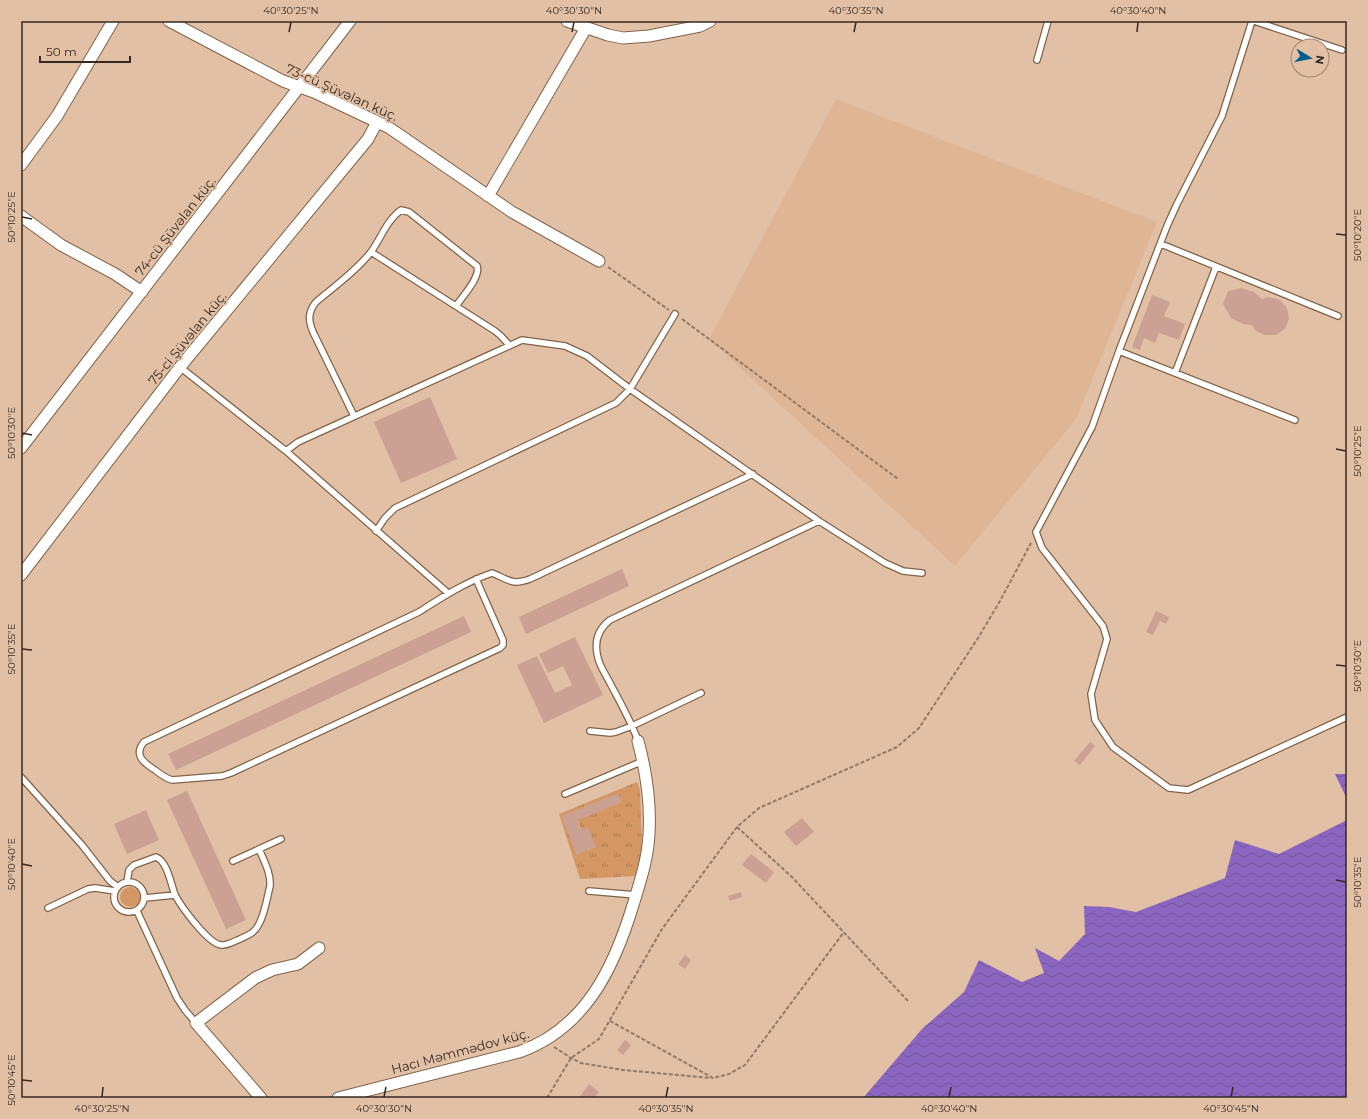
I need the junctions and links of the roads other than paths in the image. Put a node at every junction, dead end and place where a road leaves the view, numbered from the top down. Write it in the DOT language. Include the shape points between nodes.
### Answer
graph roads {
  1 [pos="113,21"];
  2 [pos="169,21"];
  3 [pos="350,21"];
  4 [pos="567,21"];
  5 [pos="710,21"];
  6 [pos="1048,21"];
  7 [pos="1253,21"];
  8 [pos="586,28"];
  9 [pos="1342,50"];
  10 [pos="1037,60"];
  11 [pos="300,87"];
  12 [pos="377,122"];
  13 [pos="21,165"];
  14 [pos="488,196"];
  15 [pos="21,216"];
  16 [pos="1160,244"];
  17 [pos="371,252"];
  18 [pos="599,261"];
  19 [pos="1216,267"];
  20 [pos="142,292"];
  21 [pos="456,306"];
  22 [pos="675,314"];
  23 [pos="1338,316"];
  24 [pos="509,345"];
  25 [pos="1119,351"];
  26 [pos="180,367"];
  27 [pos="1175,373"];
  28 [pos="630,389"];
  29 [pos="354,416"];
  30 [pos="1295,420"];
  31 [pos="21,448"];
  32 [pos="286,451"];
  33 [pos="753,474"];
  34 [pos="819,521"];
  35 [pos="376,531"];
  36 [pos="922,573"];
  37 [pos="21,575"];
  38 [pos="476,579"];
  39 [pos="448,593"];
  40 [pos="701,694"];
  41 [pos="1347,716"];
  42 [pos="632,726"];
  43 [pos="590,731"];
  44 [pos="638,741"];
  45 [pos="643,761"];
  46 [pos="21,778"];
  47 [pos="565,794"];
  48 [pos="281,839"];
  49 [pos="259,849"];
  50 [pos="233,861"];
  51 [pos="127,882"];
  52 [pos="116,889"];
  53 [pos="589,891"];
  54 [pos="175,895"];
  55 [pos="636,895"];
  56 [pos="145,898"];
  57 [pos="48,908"];
  58 [pos="137,911"];
  59 [pos="319,948"];
  60 [pos="196,1023"];
  61 [pos="261,1098"];
  62 [pos="338,1098"];
  1 -- 13 [label="street" via="57,116"];
  2 -- 11 [label="street, 73-cü Şüvəlan küç." via="283,81"];
  3 -- 11 [label="street, 74-cü Şüvəlan küç."];
  4 -- 8 [label="street"];
  5 -- 8 [label="street" via="700,26 649,36 623,38"];
  6 -- 10 [label="lane"];
  7 -- 9 [label="lane"];
  7 -- 16 [label="lane" via="1222,116 1177,204"];
  8 -- 14 [label="street"];
  11 -- 12 [label="street, 73-cü Şüvəlan küç."];
  11 -- 20 [label="street, 74-cü Şüvəlan küç."];
  12 -- 14 [label="street, 73-cü Şüvəlan küç." via="400,134"];
  12 -- 26 [label="street, 75-ci Şüvəlan küç." via="368,139"];
  14 -- 18 [label="street, 73-cü Şüvəlan küç."];
  15 -- 20 [label="street" via="61,245 115,274"];
  16 -- 19 [label="lane"];
  16 -- 25 [label="lane"];
  17 -- 21 [label="lane"];
  17 -- 21 [label="lane" via="394,215 401,210 409,212 477,266 476,277"];
  17 -- 29 [label="lane" via="316,302 311,308 309,322"];
  19 -- 23 [label="lane"];
  19 -- 27 [label="lane"];
  20 -- 31 [label="street, 74-cü Şüvəlan küç."];
  21 -- 24 [label="lane" via="495,331"];
  22 -- 28 [label="lane"];
  24 -- 28 [label="lane" via="522,340 565,346 587,356"];
  24 -- 29 [label="lane"];
  25 -- 27 [label="lane"];
  25 -- 41 [label="lane" via="1092,427 1036,532 1042,548 1103,626 1107,638 1091,694 1095,720 1113,747 1169,788 1188,790"];
  26 -- 32 [label="lane"];
  26 -- 37 [label="street, 75-ci Şüvəlan küç."];
  27 -- 30 [label="lane"];
  28 -- 33 [label="lane"];
  28 -- 35 [label="lane" via="607,408 395,508"];
  29 -- 32 [label="lane" via="298,442"];
  32 -- 35 [label="lane"];
  33 -- 34 [label="lane"];
  33 -- 38 [label="lane" via="530,579 514,582 492,573"];
  34 -- 36 [label="lane" via="885,563 903,570"];
  34 -- 42 [label="lane" via="610,620 603,626 598,634 596,647 598,659"];
  35 -- 39 [label="lane"];
  38 -- 39 [label="lane"];
  38 -- 39 [label="lane" via="503,640 500,648 227,774 172,780 140,758 139,750 144,742 419,612"];
  40 -- 42 [label="lane"];
  42 -- 43 [label="lane" via="610,733"];
  42 -- 44 [label="lane"];
  44 -- 45 [label="street, Hacı Məmmədov küç."];
  45 -- 47 [label="lane"];
  45 -- 55 [label="street, Hacı Məmmədov küç." via="650,817 649,836"];
  46 -- 52 [label="lane" via="82,845"];
  48 -- 49 [label="lane"];
  49 -- 50 [label="lane"];
  49 -- 54 [label="lane" via="270,886 260,924 251,934 223,945 214,942 205,935"];
  51 -- 52 [label="lane"];
  51 -- 54 [label="lane" via="129,870 134,865 156,857 164,864"];
  51 -- 56 [label="lane" via="133,882 142,888"];
  52 -- 57 [label="lane" via="88,889"];
  52 -- 58 [label="lane" via="117,907 126,912"];
  53 -- 55 [label="lane"];
  54 -- 56 [label="lane"];
  55 -- 62 [label="street, Hacı Məmmədov küç." via="617,951 604,979 580,1012 545,1041 519,1052"];
  56 -- 58 [label="lane"];
  58 -- 60 [label="lane" via="177,998"];
  59 -- 60 [label="street" via="298,964 272,970 255,978"];
  60 -- 61 [label="street"];
}
